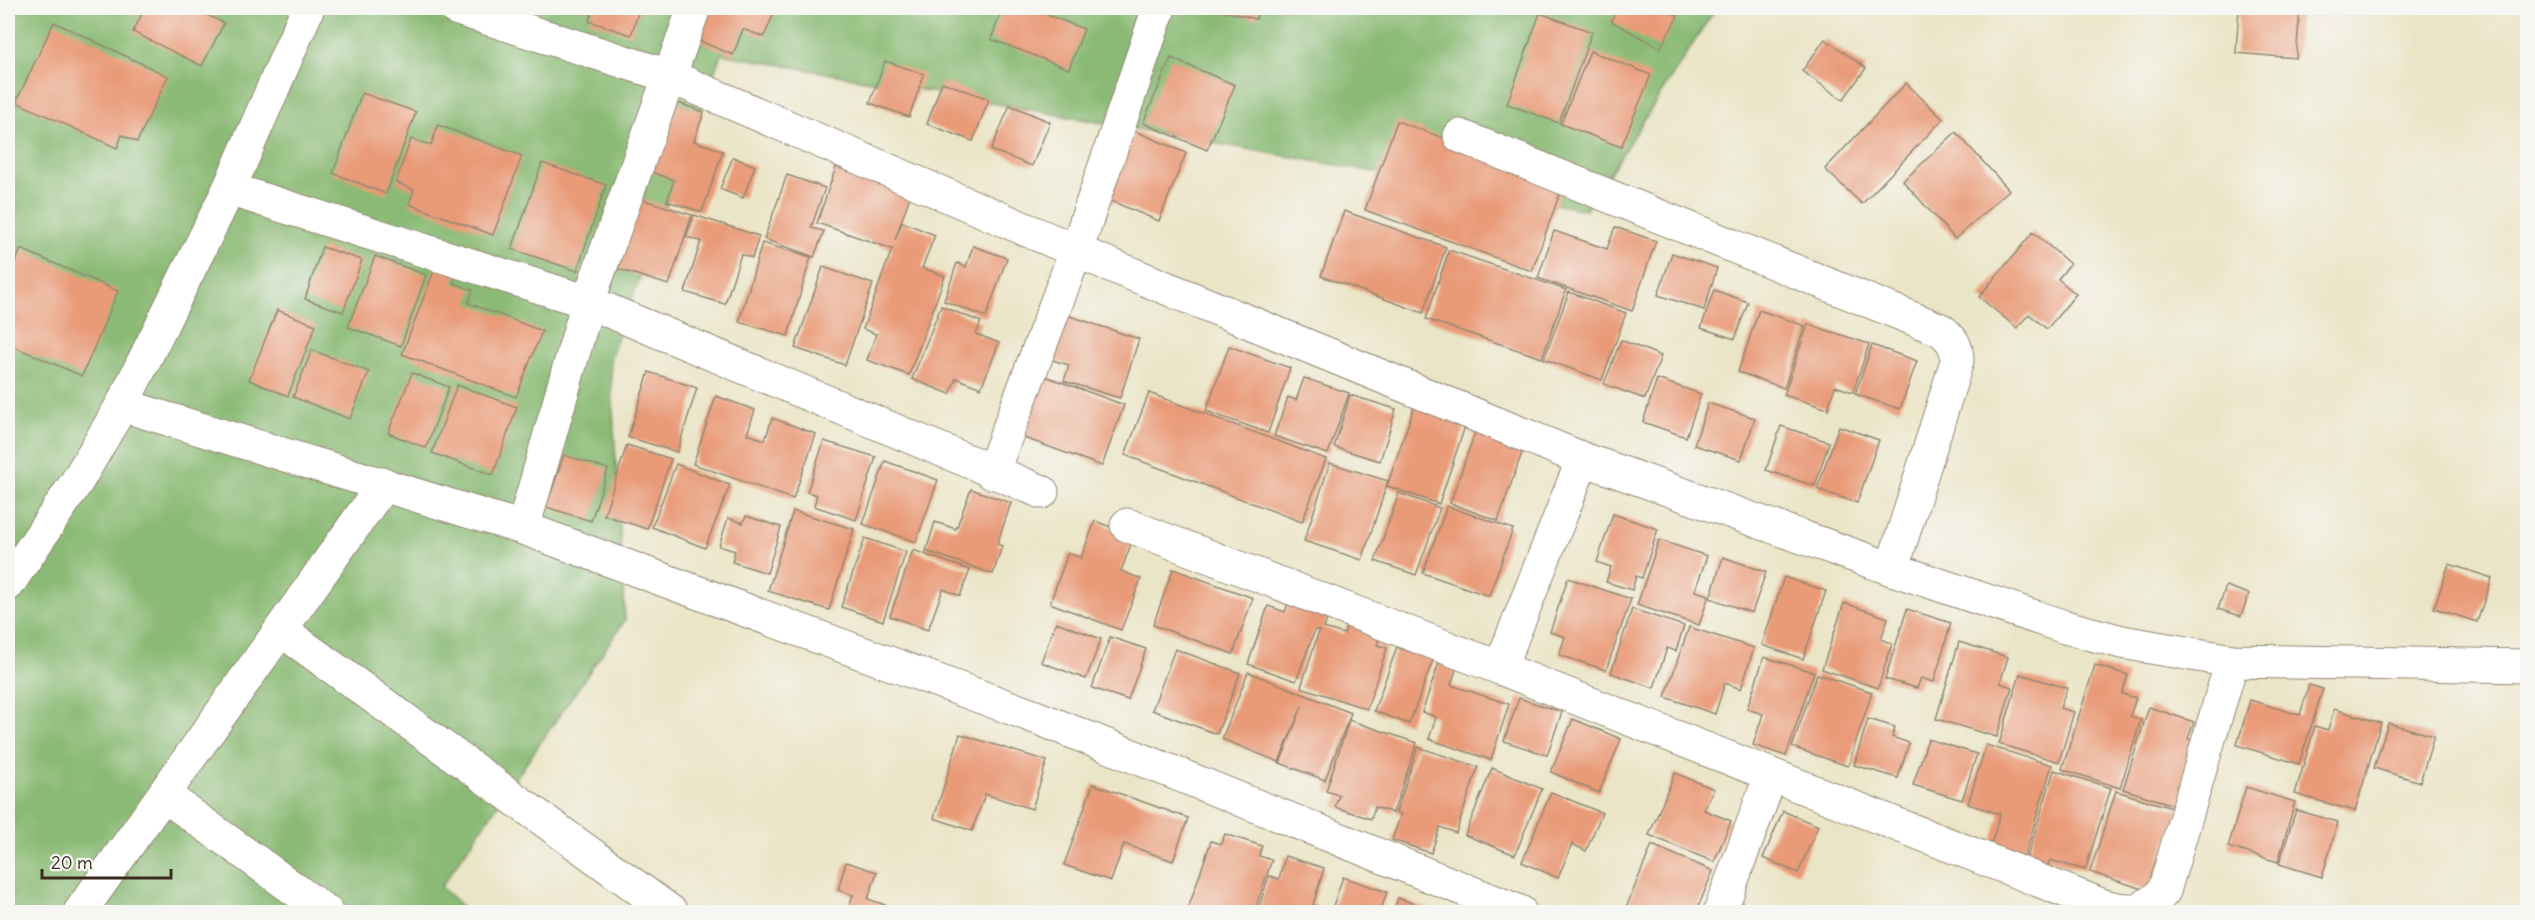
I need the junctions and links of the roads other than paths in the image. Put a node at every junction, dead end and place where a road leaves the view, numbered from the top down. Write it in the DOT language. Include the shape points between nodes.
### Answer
graph roads {
  1 [pos="308,8"];
  2 [pos="456,8"];
  3 [pos="694,8"];
  4 [pos="1153,9"];
  5 [pos="669,76"];
  6 [pos="1460,136"];
  7 [pos="229,189"];
  8 [pos="1076,251"];
  9 [pos="588,302"];
  10 [pos="122,405"];
  11 [pos="1583,459"];
  12 [pos="992,473"];
  13 [pos="384,484"];
  14 [pos="1042,492"];
  15 [pos="1126,525"];
  16 [pos="523,528"];
  17 [pos="1892,569"];
  18 [pos="8,584"];
  19 [pos="281,630"];
  20 [pos="2232,661"];
  21 [pos="2528,666"];
  22 [pos="1500,668"];
  23 [pos="1771,775"];
  24 [pos="164,795"];
  25 [pos="2118,911"];
  26 [pos="80,912"];
  27 [pos="326,912"];
  28 [pos="670,912"];
  29 [pos="1520,912"];
  30 [pos="1720,912"];
  1 -- 7 [label="street"];
  2 -- 5 [label="street"];
  3 -- 5 [label="street"];
  4 -- 8 [label="street"];
  5 -- 8 [label="street"];
  5 -- 9 [label="street"];
  6 -- 17 [label="street" via="1941,330 1956,344 1957,361"];
  7 -- 9 [label="street"];
  7 -- 10 [label="street"];
  8 -- 11 [label="street"];
  8 -- 12 [label="street"];
  9 -- 12 [label="street"];
  9 -- 16 [label="street"];
  10 -- 13 [label="street"];
  10 -- 18 [label="street" via="76,483"];
  11 -- 17 [label="street"];
  11 -- 22 [label="street"];
  12 -- 14 [label="street"];
  13 -- 16 [label="street"];
  13 -- 19 [label="street"];
  15 -- 22 [label="street"];
  16 -- 29 [label="street" via="1038,718"];
  17 -- 20 [label="street" via="2065,627 2122,642"];
  19 -- 24 [label="street"];
  19 -- 28 [label="street"];
  20 -- 21 [label="street"];
  20 -- 25 [label="street" via="2164,891 2138,910"];
  22 -- 23 [label="street"];
  23 -- 25 [label="street"];
  23 -- 30 [label="street"];
  24 -- 26 [label="street"];
  24 -- 27 [label="street"];
}
